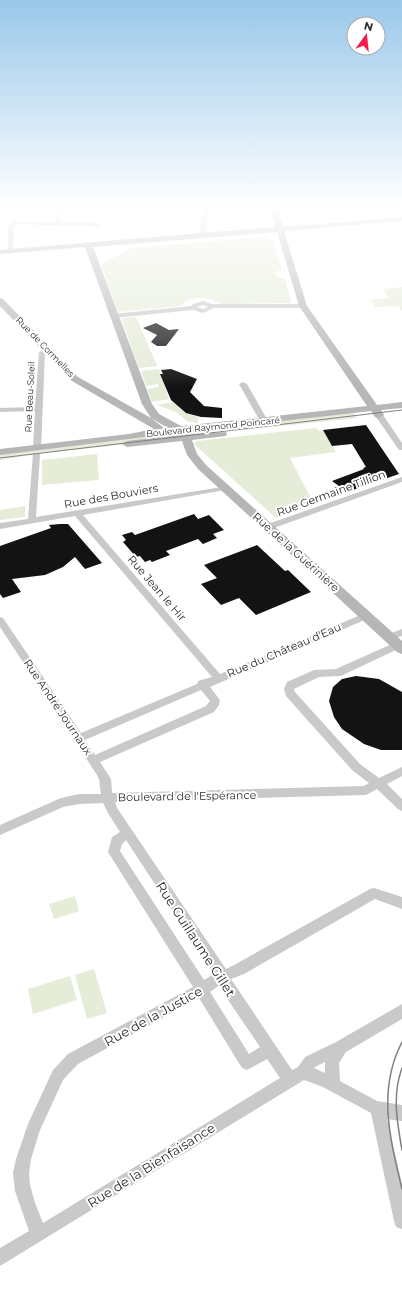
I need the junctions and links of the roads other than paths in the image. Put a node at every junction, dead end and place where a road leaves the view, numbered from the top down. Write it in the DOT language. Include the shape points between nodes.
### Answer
graph roads {
  1 [pos="95,265"];
  2 [pos="291,265"];
  3 [pos="0,301"];
  4 [pos="303,306"];
  5 [pos="113,316"];
  6 [pos="48,350"];
  7 [pos="243,384"];
  8 [pos="402,405"];
  9 [pos="148,408"];
  10 [pos="39,409"];
  11 [pos="0,410"];
  12 [pos="134,412"];
  13 [pos="377,412"];
  14 [pos="402,414"];
  15 [pos="264,421"];
  16 [pos="180,430"];
  17 [pos="163,432"];
  18 [pos="186,439"];
  19 [pos="172,441"];
  20 [pos="402,448"];
  21 [pos="0,452"];
  22 [pos="37,452"];
  23 [pos="192,455"];
  24 [pos="0,461"];
  25 [pos="402,479"];
  26 [pos="225,488"];
  27 [pos="77,513"];
  28 [pos="32,521"];
  29 [pos="0,526"];
  30 [pos="268,527"];
  31 [pos="366,616"];
  32 [pos="0,620"];
  33 [pos="402,632"];
  34 [pos="397,644"];
  35 [pos="218,678"];
  36 [pos="202,684"];
  37 [pos="79,738"];
  38 [pos="94,760"];
  39 [pos="402,771"];
  40 [pos="378,783"];
  41 [pos="107,797"];
  42 [pos="402,806"];
  43 [pos="0,830"];
  44 [pos="127,833"];
  45 [pos="402,903"];
  46 [pos="223,976"];
  47 [pos="202,989"];
  48 [pos="402,1011"];
  49 [pos="341,1047"];
  50 [pos="269,1050"];
  51 [pos="303,1072"];
  52 [pos="289,1079"];
  53 [pos="332,1083"];
  54 [pos="378,1110"];
  55 [pos="402,1113"];
  56 [pos="402,1220"];
  57 [pos="39,1234"];
  58 [pos="0,1258"];
  1 -- 5 [label="street"];
  2 -- 4 [label="street"];
  3 -- 6 [label="street, Rue de Cormelles"];
  4 -- 5 [label="street" via="200,304 193,308"];
  4 -- 13 [label="street"];
  5 -- 9 [label="street"];
  6 -- 10 [label="street, Rue Beau-Soleil" via="42,352"];
  6 -- 12 [label="street, Rue de Cormelles" via="75,379"];
  7 -- 15 [label="street"];
  8 -- 13 [label="street, Boulevard Raymond Poincaré"];
  9 -- 12 [label="street" via="144,413"];
  9 -- 16 [label="street" via="155,416"];
  10 -- 11 [label="street"];
  10 -- 22 [label="street, Rue Beau-Soleil"];
  12 -- 17 [label="street, Rue de Cormelles"];
  13 -- 14 [label="street, Boulevard Raymond Poincaré"];
  13 -- 15 [label="street, Boulevard Raymond Poincaré"];
  13 -- 18 [label="street, Boulevard Raymond Poincaré"];
  13 -- 20 [label="street"];
  15 -- 16 [label="street, Boulevard Raymond Poincaré"];
  16 -- 17 [label="street, Boulevard Raymond Poincaré"];
  16 -- 18 [label="street, Rue de la Guérinière"];
  17 -- 19 [label="street, Rue de Cormelles"];
  17 -- 22 [label="street, Boulevard Raymond Poincaré"];
  18 -- 19 [label="street, Boulevard Raymond Poincaré"];
  18 -- 23 [label="street, Rue de la Guérinière"];
  19 -- 22 [label="street, Boulevard Raymond Poincaré"];
  19 -- 23 [label="street, Rue de la Guérinière"];
  21 -- 22 [label="street, Boulevard Raymond Poincaré"];
  22 -- 24 [label="street, Boulevard Raymond Poincaré"];
  22 -- 28 [label="street, Rue Beau-Soleil"];
  23 -- 26 [label="street, Rue de la Guérinière"];
  25 -- 30 [label="street, Rue Germaine Tillion"];
  26 -- 27 [label="street, Rue des Bouviers"];
  26 -- 30 [label="street, Rue de la Guérinière"];
  27 -- 28 [label="street, Rue des Bouviers"];
  27 -- 35 [label="street, Rue Jean le Hir"];
  28 -- 29 [label="street, Rue des Bouviers"];
  30 -- 31 [label="street, Rue de la Guérinière"];
  31 -- 34 [label="street, Rue de la Guérinière"];
  31 -- 35 [label="street, Rue du Château d'Eau"];
  32 -- 37 [label="street, Rue André Journaux"];
  33 -- 34 [label="street"];
  34 -- 40 [label="street" via="338,673 318,672 291,685 289,689 356,767"];
  35 -- 36 [label="street, Rue du Château d'Eau"];
  36 -- 37 [label="street, Rue du Château d'Eau"];
  36 -- 38 [label="street" via="215,700 210,709"];
  37 -- 38 [label="street, Rue André Journaux"];
  38 -- 41 [label="street, Rue André Journaux" via="105,779"];
  39 -- 40 [label="street, Boulevard de l'Espérance"];
  40 -- 41 [label="street, Boulevard de l'Espérance" via="366,790"];
  40 -- 42 [label="street"];
  41 -- 43 [label="street, Boulevard de l'Espérance" via="61,803"];
  41 -- 44 [label="street, Rue Guillaume Gillet"];
  44 -- 46 [label="street, Rue Guillaume Gillet"];
  44 -- 47 [label="street" via="116,841 114,852"];
  45 -- 46 [label="street, Rue de la Justice" via="374,894 239,970"];
  46 -- 47 [label="street, Rue de la Justice"];
  46 -- 50 [label="street, Rue Guillaume Gillet"];
  47 -- 50 [label="street" via="247,1063"];
  47 -- 57 [label="street, Rue de la Justice" via="73,1059 58,1075 27,1148 21,1173 22,1186"];
  48 -- 49 [label="street, Rue de la Bienfaisance"];
  49 -- 51 [label="street, Rue de la Bienfaisance" via="310,1062"];
  49 -- 53 [label="street" via="332,1061"];
  50 -- 52 [label="street, Rue Guillaume Gillet"];
  51 -- 52 [label="street, Rue de la Bienfaisance"];
  51 -- 53 [label="street"];
  52 -- 57 [label="street, Rue de la Bienfaisance"];
  53 -- 54 [label="street"];
  54 -- 55 [label="street"];
  54 -- 56 [label="street"];
  57 -- 58 [label="street, Rue de la Bienfaisance"];
}
